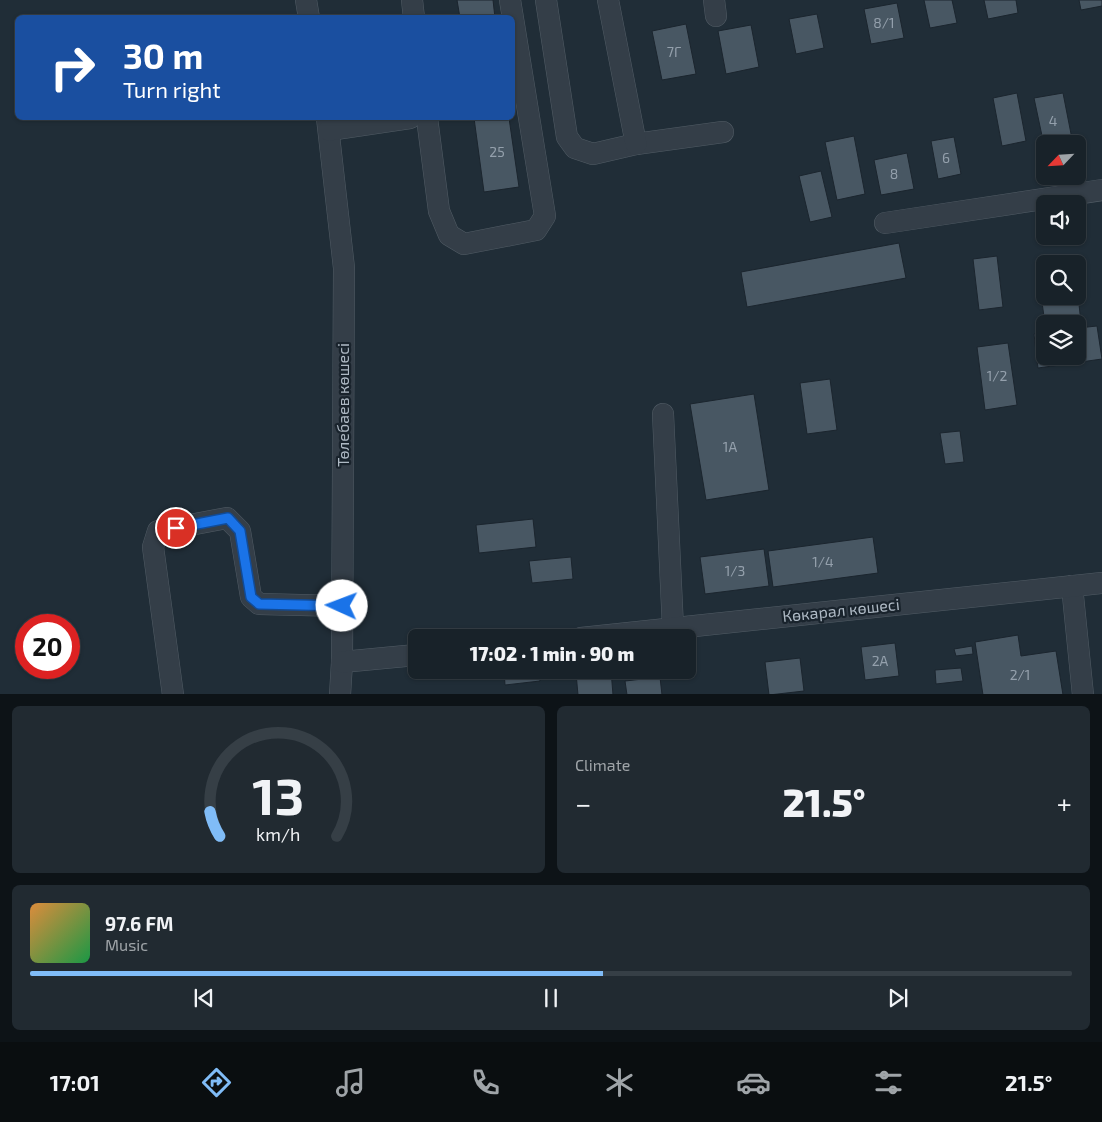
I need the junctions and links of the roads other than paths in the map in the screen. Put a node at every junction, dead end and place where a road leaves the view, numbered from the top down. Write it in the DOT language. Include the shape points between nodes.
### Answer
graph roads {
  1 [pos="306,0"];
  2 [pos="412,0"];
  3 [pos="510,0"];
  4 [pos="546,0"];
  5 [pos="608,0"];
  6 [pos="308,15"];
  7 [pos="414,15"];
  8 [pos="512,15"];
  9 [pos="515,31"];
  10 [pos="383,120"];
  11 [pos="427,120"];
  12 [pos="328,124"];
  13 [pos="722,132"];
  14 [pos="636,144"];
  15 [pos="1102,190"];
  16 [pos="886,223"];
  17 [pos="663,414"];
  18 [pos="1102,583"];
  19 [pos="1072,586"];
  20 [pos="342,606"];
  21 [pos="673,628"];
  22 [pos="664,629"];
  23 [pos="408,655"];
  24 [pos="342,662"];
  25 [pos="173,694"];
  26 [pos="340,694"];
  27 [pos="1083,694"];
  1 -- 6 [label="street"];
  2 -- 7 [label="street"];
  3 -- 8 [label="street"];
  4 -- 14 [label="street" via="567,137 575,148 593,154"];
  5 -- 14 [label="street"];
  9 -- 11 [label="street" via="545,216 536,230 464,244 449,235 439,211"];
  10 -- 12 [label="street"];
  12 -- 20 [label="street, Төлебаев көшесі" via="344,268"];
  13 -- 14 [label="street"];
  15 -- 16 [label="street"];
  17 -- 21 [label="street"];
  18 -- 19 [label="street, Көкарал көшесі"];
  19 -- 21 [label="street, Көкарал көшесі"];
  19 -- 27 [label="street"];
  20 -- 24 [label="street, Төлебаев көшесі"];
  20 -- 25 [label="street" via="259,604 251,597 240,531 228,518 158,531 153,547"];
  21 -- 22 [label="street, Көкарал көшесі"];
  23 -- 24 [label="street"];
  24 -- 26 [label="street, Төлебаев көшесі"];
}
